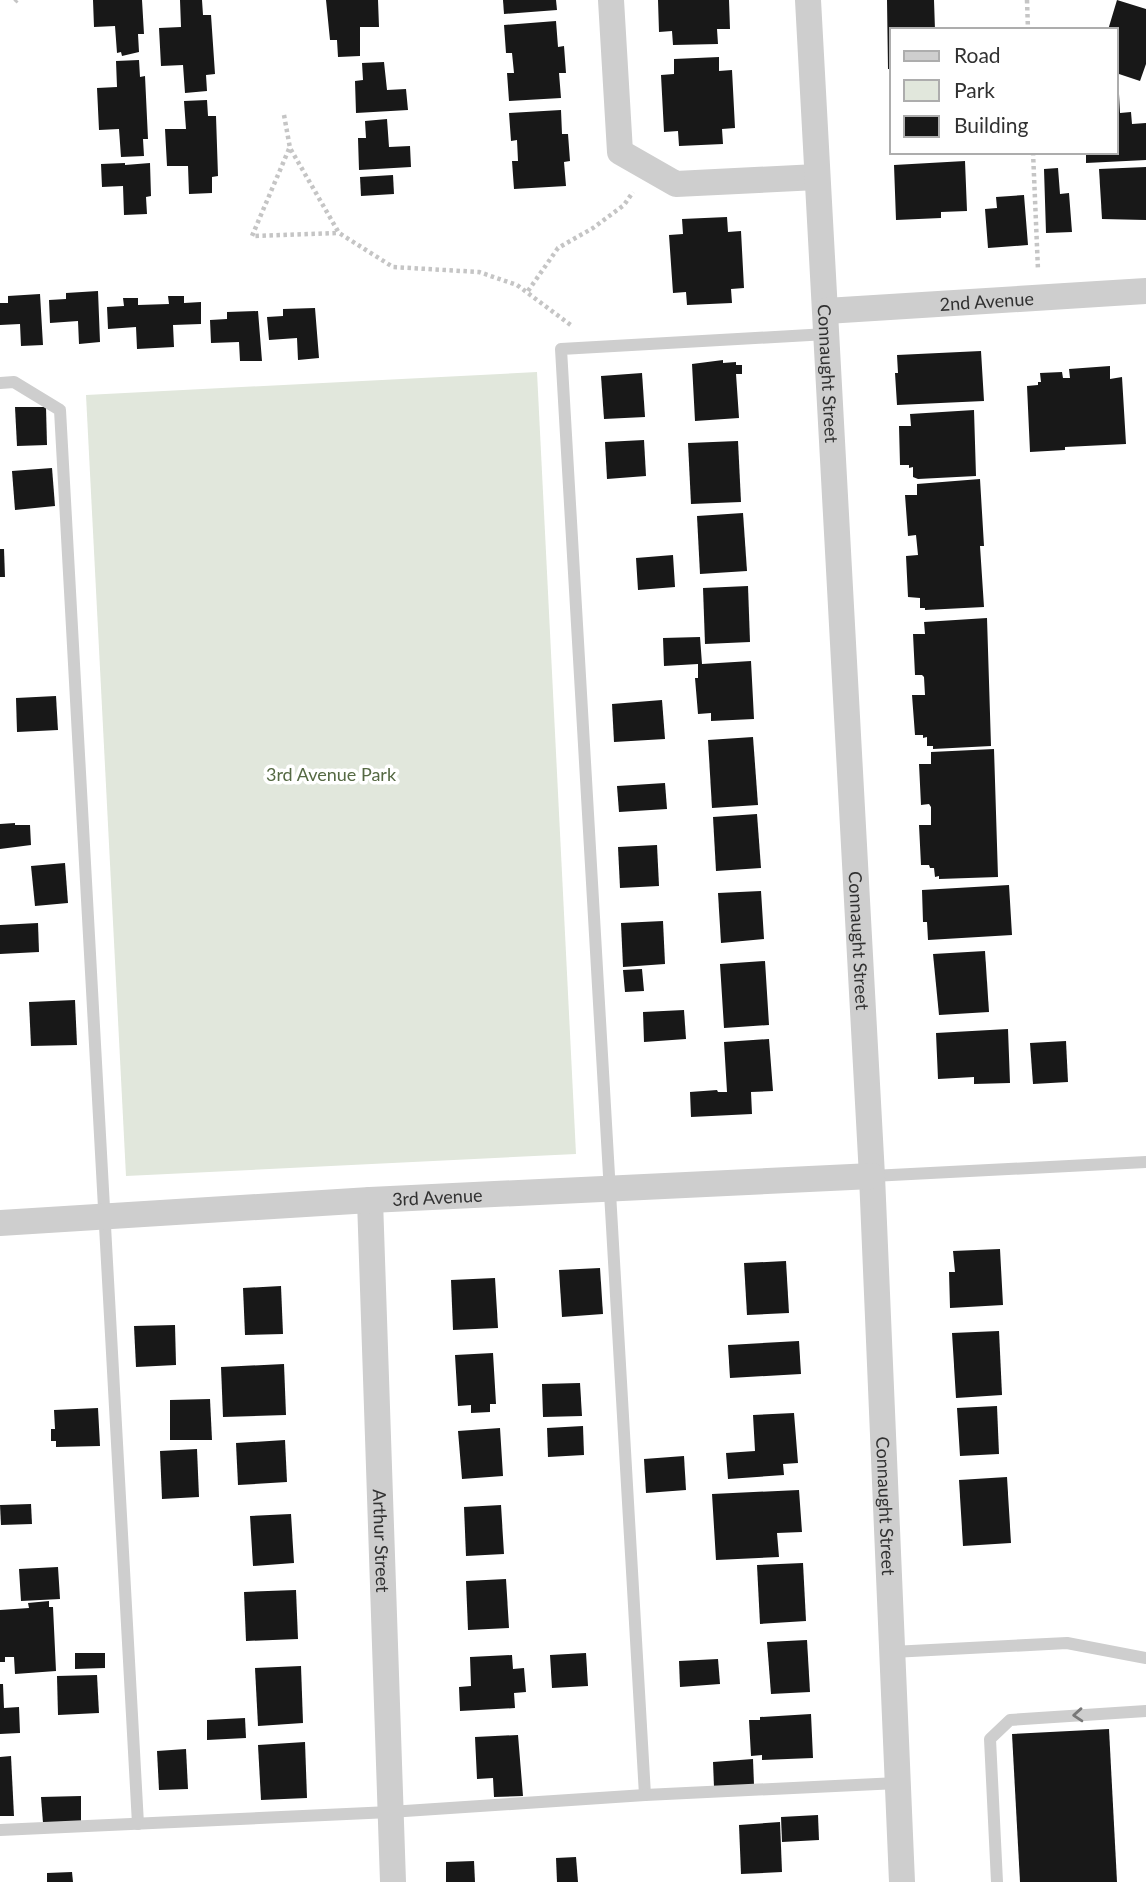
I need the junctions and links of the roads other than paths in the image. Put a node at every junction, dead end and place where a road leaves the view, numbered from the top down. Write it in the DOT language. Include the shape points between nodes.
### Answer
graph roads {
  1 [pos="611,0"];
  2 [pos="808,0"];
  3 [pos="817,177"];
  4 [pos="1146,291"];
  5 [pos="827,323"];
  6 [pos="0,383"];
  7 [pos="1146,1163"];
  8 [pos="872,1176"];
  9 [pos="611,1189"];
  10 [pos="370,1200"];
  11 [pos="104,1219"];
  12 [pos="0,1223"];
  13 [pos="892,1652"];
  14 [pos="1146,1658"];
  15 [pos="1146,1711"];
  16 [pos="898,1783"];
  17 [pos="645,1795"];
  18 [pos="390,1812"];
  19 [pos="138,1824"];
  20 [pos="0,1830"];
  21 [pos="393,1882"];
  22 [pos="902,1882"];
  23 [pos="997,1882"];
  1 -- 3 [label="street" via="620,152 676,184"];
  2 -- 3 [label="street, Connaught Street"];
  3 -- 5 [label="street, Connaught Street"];
  4 -- 5 [label="street, 2nd Avenue" via="1039,298"];
  5 -- 8 [label="street, Connaught Street"];
  5 -- 9 [label="lane" via="561,348"];
  6 -- 11 [label="lane" via="15,382 61,410"];
  7 -- 8 [label="lane"];
  8 -- 9 [label="street, 3rd Avenue"];
  8 -- 13 [label="street, Connaught Street"];
  9 -- 10 [label="street, 3rd Avenue"];
  9 -- 17 [label="lane"];
  10 -- 11 [label="street, 3rd Avenue"];
  10 -- 18 [label="street, Arthur Street"];
  11 -- 12 [label="street, 3rd Avenue"];
  11 -- 19 [label="lane"];
  13 -- 14 [label="lane" via="1067,1643"];
  13 -- 16 [label="street, Connaught Street"];
  15 -- 23 [label="lane, one-way" via="1010,1720 990,1740"];
  16 -- 17 [label="lane"];
  16 -- 22 [label="street, Connaught Street"];
  17 -- 18 [label="lane"];
  18 -- 19 [label="lane"];
  18 -- 21 [label="street, Arthur Street"];
  19 -- 20 [label="lane"];
}
